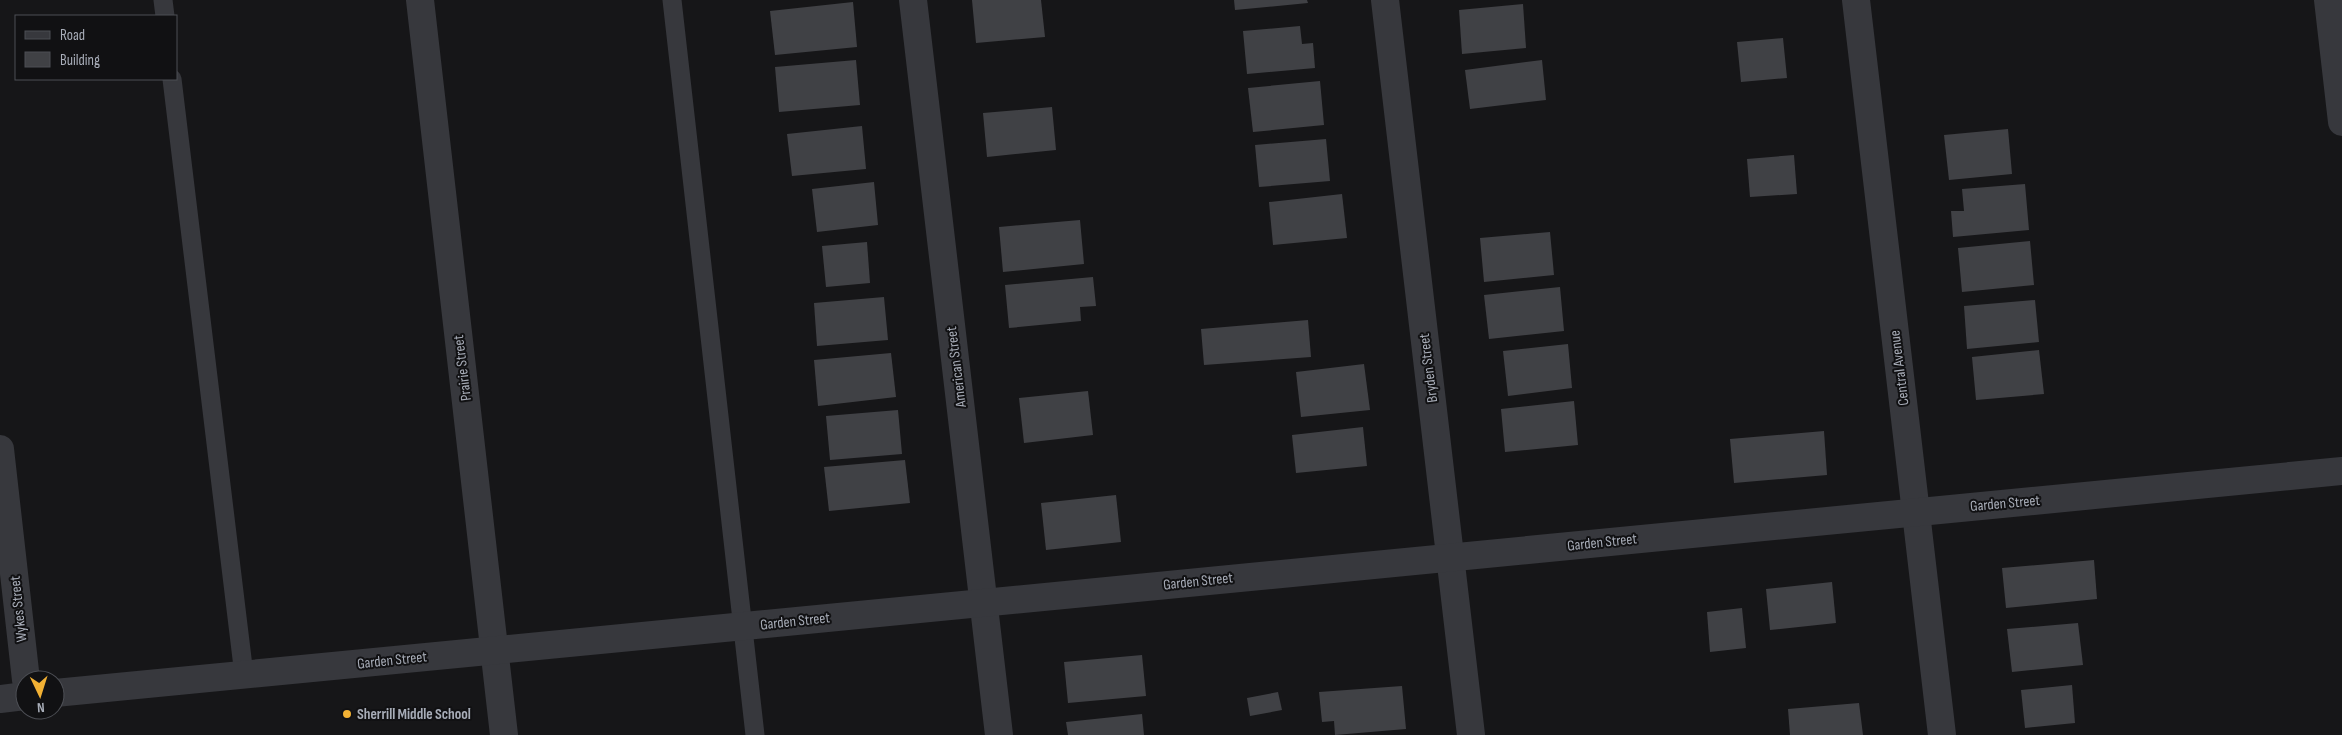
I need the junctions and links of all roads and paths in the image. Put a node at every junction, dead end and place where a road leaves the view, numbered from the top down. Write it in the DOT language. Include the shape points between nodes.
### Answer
graph roads {
  1 [pos="163,0"];
  2 [pos="420,0"];
  3 [pos="672,0"];
  4 [pos="913,0"];
  5 [pos="1385,0"];
  6 [pos="1856,0"];
  7 [pos="2328,0"];
  8 [pos="164,15"];
  9 [pos="172,80"];
  10 [pos="2342,122"];
  11 [pos="0,450"];
  12 [pos="2342,471"];
  13 [pos="1916,511"];
  14 [pos="1450,557"];
  15 [pos="983,602"];
  16 [pos="742,626"];
  17 [pos="494,650"];
  18 [pos="25,670"];
  19 [pos="244,675"];
  20 [pos="65,692"];
  21 [pos="15,697"];
  22 [pos="0,699"];
  23 [pos="504,735"];
  24 [pos="755,735"];
  25 [pos="999,735"];
  26 [pos="1471,735"];
  27 [pos="1942,735"];
  1 -- 8 [label="lane"];
  2 -- 17 [label="street, Prairie Street"];
  3 -- 16 [label="lane"];
  4 -- 15 [label="street, American Street"];
  5 -- 14 [label="street, Bryden Street"];
  6 -- 13 [label="street, Central Avenue"];
  7 -- 10 [label="street"];
  9 -- 19 [label="lane"];
  11 -- 18 [label="street, Wykes Street"];
  12 -- 13 [label="street, Garden Street"];
  13 -- 14 [label="street, Garden Street"];
  13 -- 27 [label="street, Central Avenue"];
  14 -- 15 [label="street, Garden Street"];
  14 -- 26 [label="street, Bryden Street"];
  15 -- 16 [label="street, Garden Street"];
  15 -- 25 [label="street, American Street"];
  16 -- 17 [label="street, Garden Street"];
  16 -- 24 [label="lane"];
  17 -- 19 [label="street, Garden Street"];
  17 -- 23 [label="street, Prairie Street"];
  19 -- 20 [label="street, Garden Street"];
  21 -- 22 [label="street"];
}
